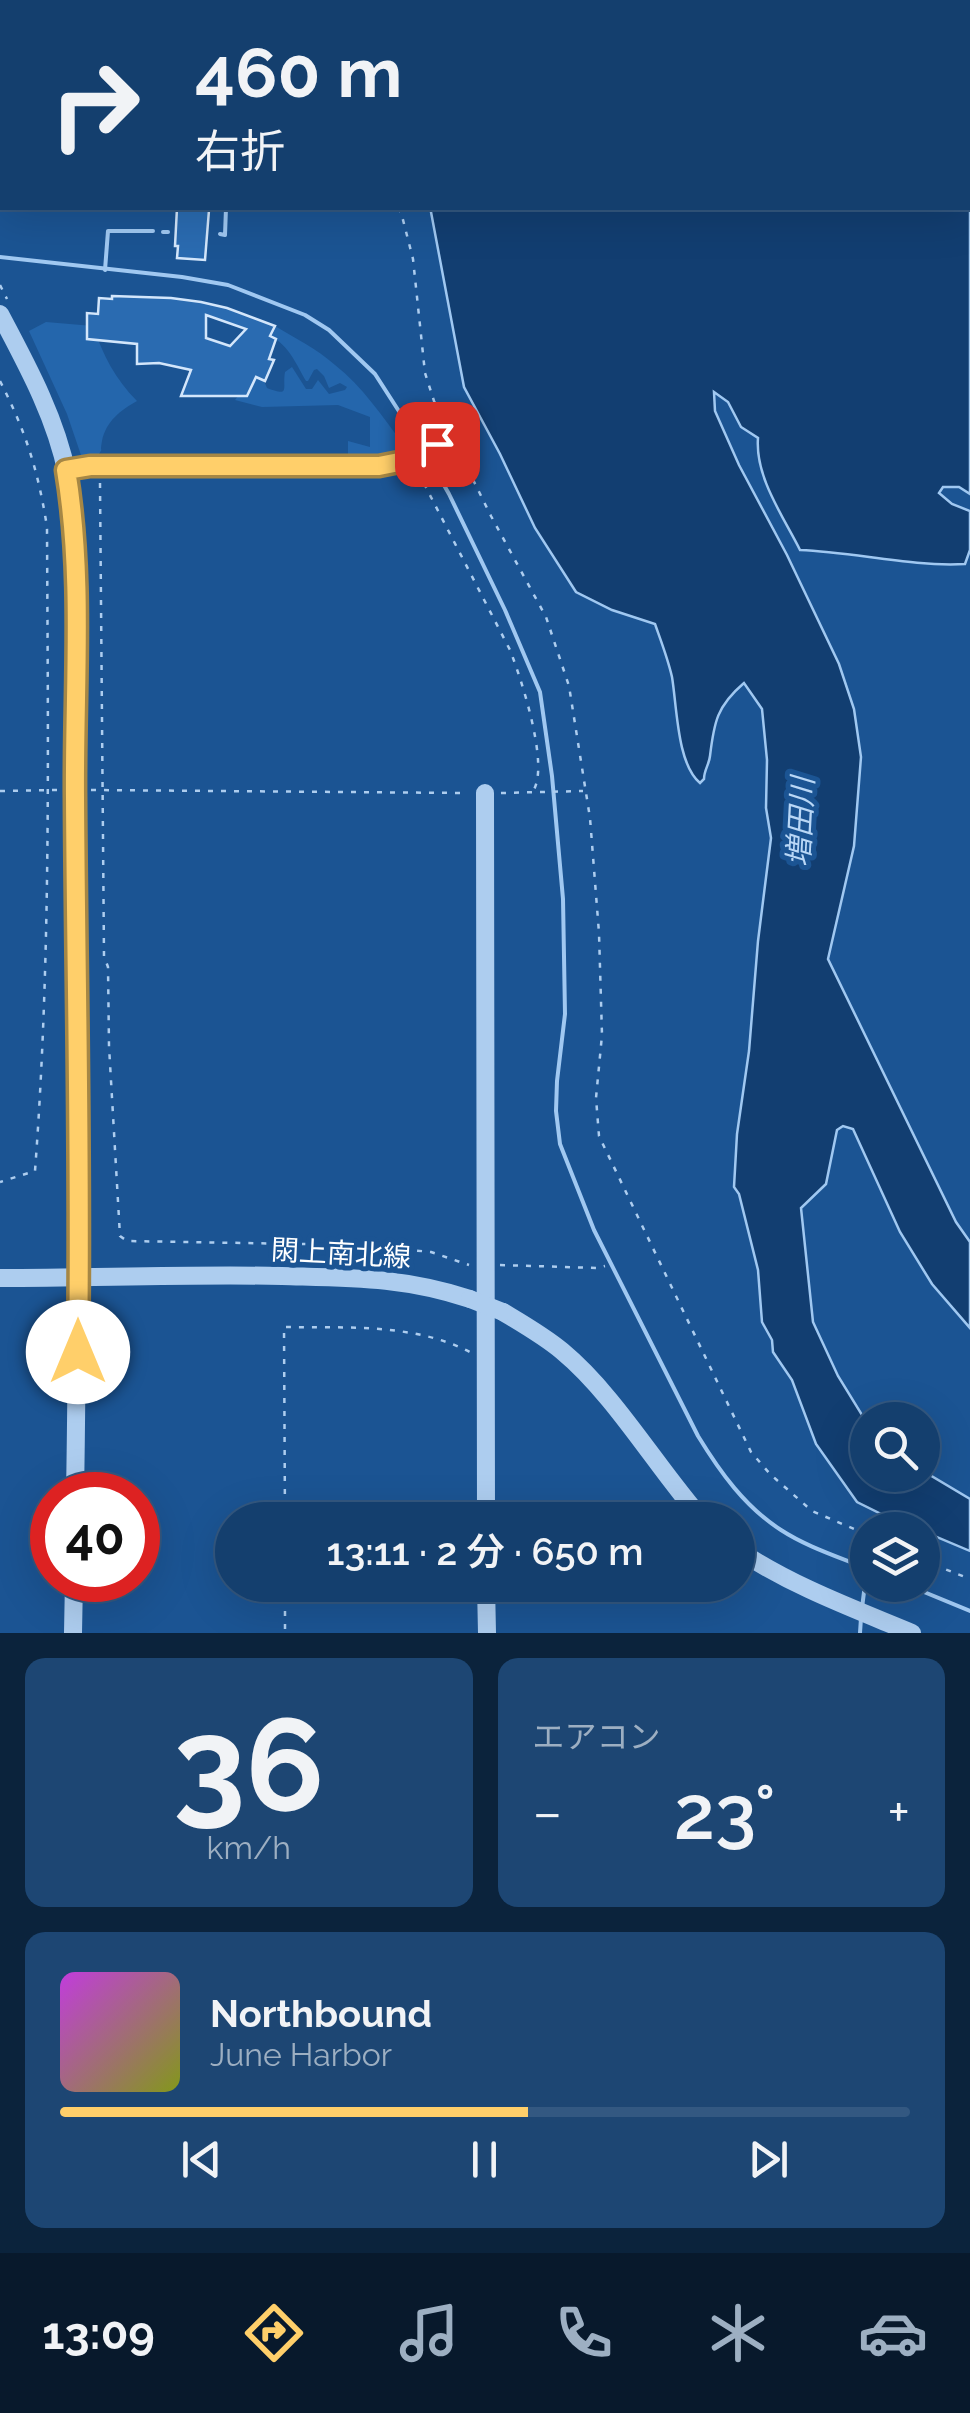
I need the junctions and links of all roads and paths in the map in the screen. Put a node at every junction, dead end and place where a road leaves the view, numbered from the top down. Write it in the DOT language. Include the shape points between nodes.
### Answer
graph roads {
  1 [pos="399,210"];
  2 [pos="0,314"];
  3 [pos="0,381"];
  4 [pos="423,451"];
  5 [pos="66,470"];
  6 [pos="100,481"];
  7 [pos="74,790"];
  8 [pos="103,790"];
  9 [pos="0,791"];
  10 [pos="48,791"];
  11 [pos="586,791"];
  12 [pos="532,792"];
  13 [pos="485,793"];
  14 [pos="0,1182"];
  15 [pos="605,1266"];
  16 [pos="485,1270"];
  17 [pos="0,1278"];
  18 [pos="78,1278"];
  19 [pos="485,1359"];
  20 [pos="75,1472"];
  21 [pos="285,1502"];
  22 [pos="486,1502"];
  23 [pos="688,1502"];
  24 [pos="850,1527"];
  25 [pos="755,1560"];
  26 [pos="940,1568"];
  27 [pos="970,1580"];
  28 [pos="74,1602"];
  29 [pos="285,1602"];
  30 [pos="486,1602"];
  31 [pos="73,1633"];
  32 [pos="286,1633"];
  33 [pos="486,1633"];
  34 [pos="912,1633"];
  1 -- 11 [label="path" via="413,259 425,373 546,618 569,686"];
  2 -- 5 [label="street" via="42,398"];
  3 -- 10 [label="path" via="32,452 46,527"];
  4 -- 5 [label="street" via="379,466"];
  4 -- 12 [label="path" via="519,674 536,746 539,782"];
  5 -- 7 [label="street" via="76,564"];
  6 -- 8 [label="path"];
  7 -- 8 [label="path"];
  7 -- 10 [label="path"];
  7 -- 18 [label="street"];
  8 -- 13 [label="path"];
  8 -- 16 [label="path" via="104,956 120,1236 431,1252"];
  9 -- 10 [label="path"];
  10 -- 14 [label="path" via="44,1057 35,1171"];
  11 -- 12 [label="path"];
  11 -- 24 [label="path" via="600,933 599,1136 751,1452 812,1511"];
  12 -- 13 [label="path"];
  13 -- 16 [label="street"];
  15 -- 16 [label="path"];
  16 -- 19 [label="street"];
  17 -- 18 [label="street, 閖上南北線"];
  18 -- 20 [label="street"];
  18 -- 23 [label="street, 閖上南北線, bridge" via="370,1278 470,1298 563,1352"];
  19 -- 21 [label="path" via="415,1332 284,1327"];
  19 -- 22 [label="street"];
  25 -- 34 [label="street"];
  26 -- 27 [label="path"];
  28 -- 31 [label="street"];
  29 -- 32 [label="path"];
  30 -- 33 [label="street"];
}
